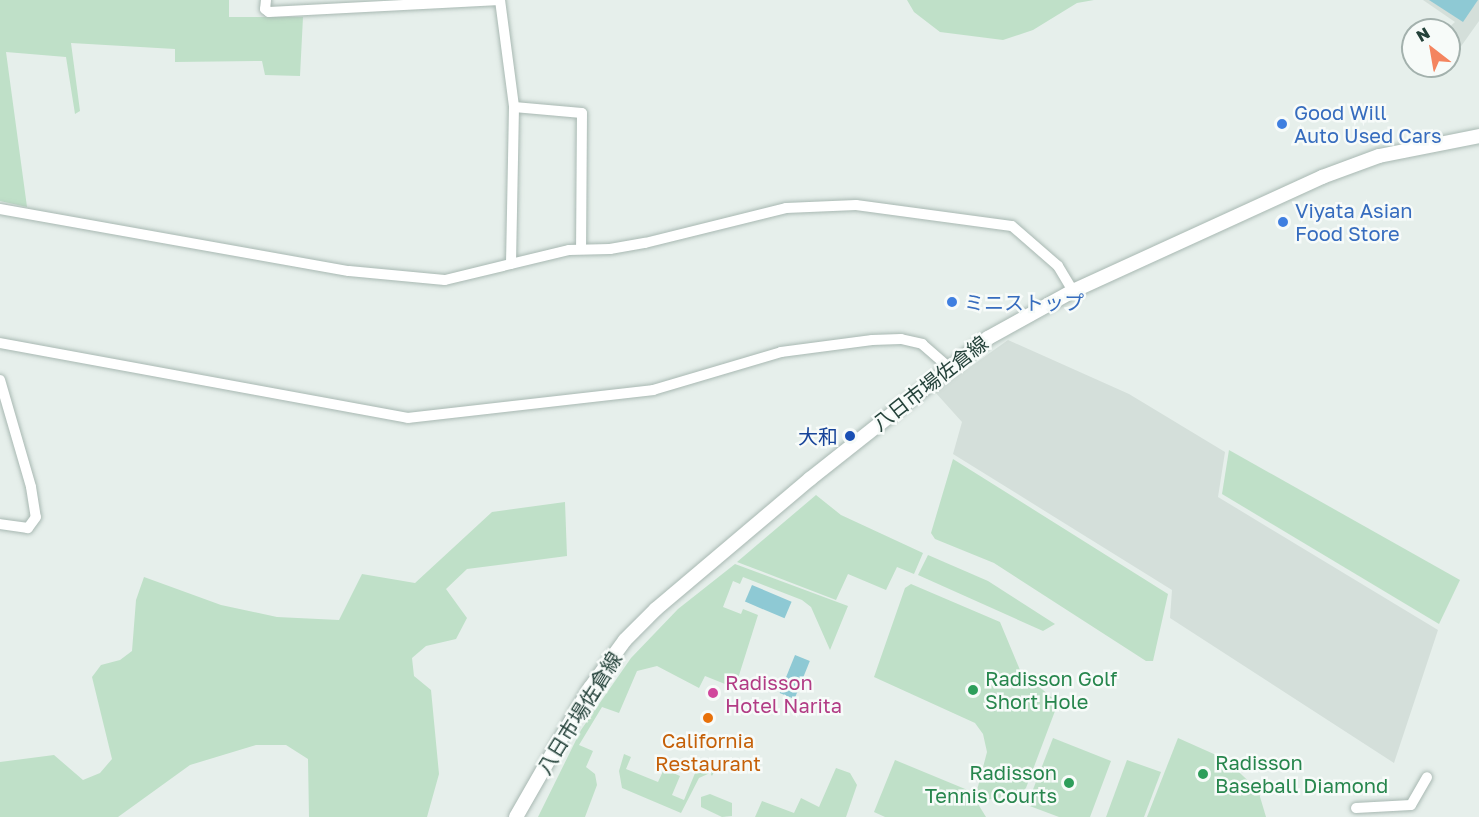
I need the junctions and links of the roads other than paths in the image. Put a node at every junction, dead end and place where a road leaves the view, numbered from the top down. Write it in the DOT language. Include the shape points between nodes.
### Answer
graph roads {
  1 [pos="266,0"];
  2 [pos="416,2"];
  3 [pos="322,4"];
  4 [pos="514,107"];
  5 [pos="1479,136"];
  6 [pos="0,209"];
  7 [pos="581,248"];
  8 [pos="511,264"];
  9 [pos="1073,291"];
  10 [pos="0,343"];
  11 [pos="948,367"];
  12 [pos="0,380"];
  13 [pos="0,524"];
  14 [pos="1427,777"];
  15 [pos="1356,808"];
  16 [pos="516,817"];
  1 -- 3 [label="street" via="265,9 269,12"];
  2 -- 3 [label="street"];
  2 -- 4 [label="street" via="500,0"];
  4 -- 7 [label="street" via="582,113"];
  4 -- 8 [label="street"];
  5 -- 9 [label="main road, 八日市場佐倉線" via="1425,144 1342,169 1199,230"];
  6 -- 8 [label="street" via="393,278 460,278"];
  7 -- 8 [label="street"];
  7 -- 9 [label="street" via="610,249 645,243 786,208 856,205 1012,226 1058,266"];
  9 -- 11 [label="main road, 八日市場佐倉線" via="1005,327"];
  10 -- 11 [label="street" via="408,418 653,390 781,352 872,340 901,339 922,344"];
  11 -- 16 [label="main road, 八日市場佐倉線" via="690,578 625,640 562,731"];
  12 -- 13 [label="street" via="36,517 28,528"];
  14 -- 15 [label="street" via="1411,805"];
}
